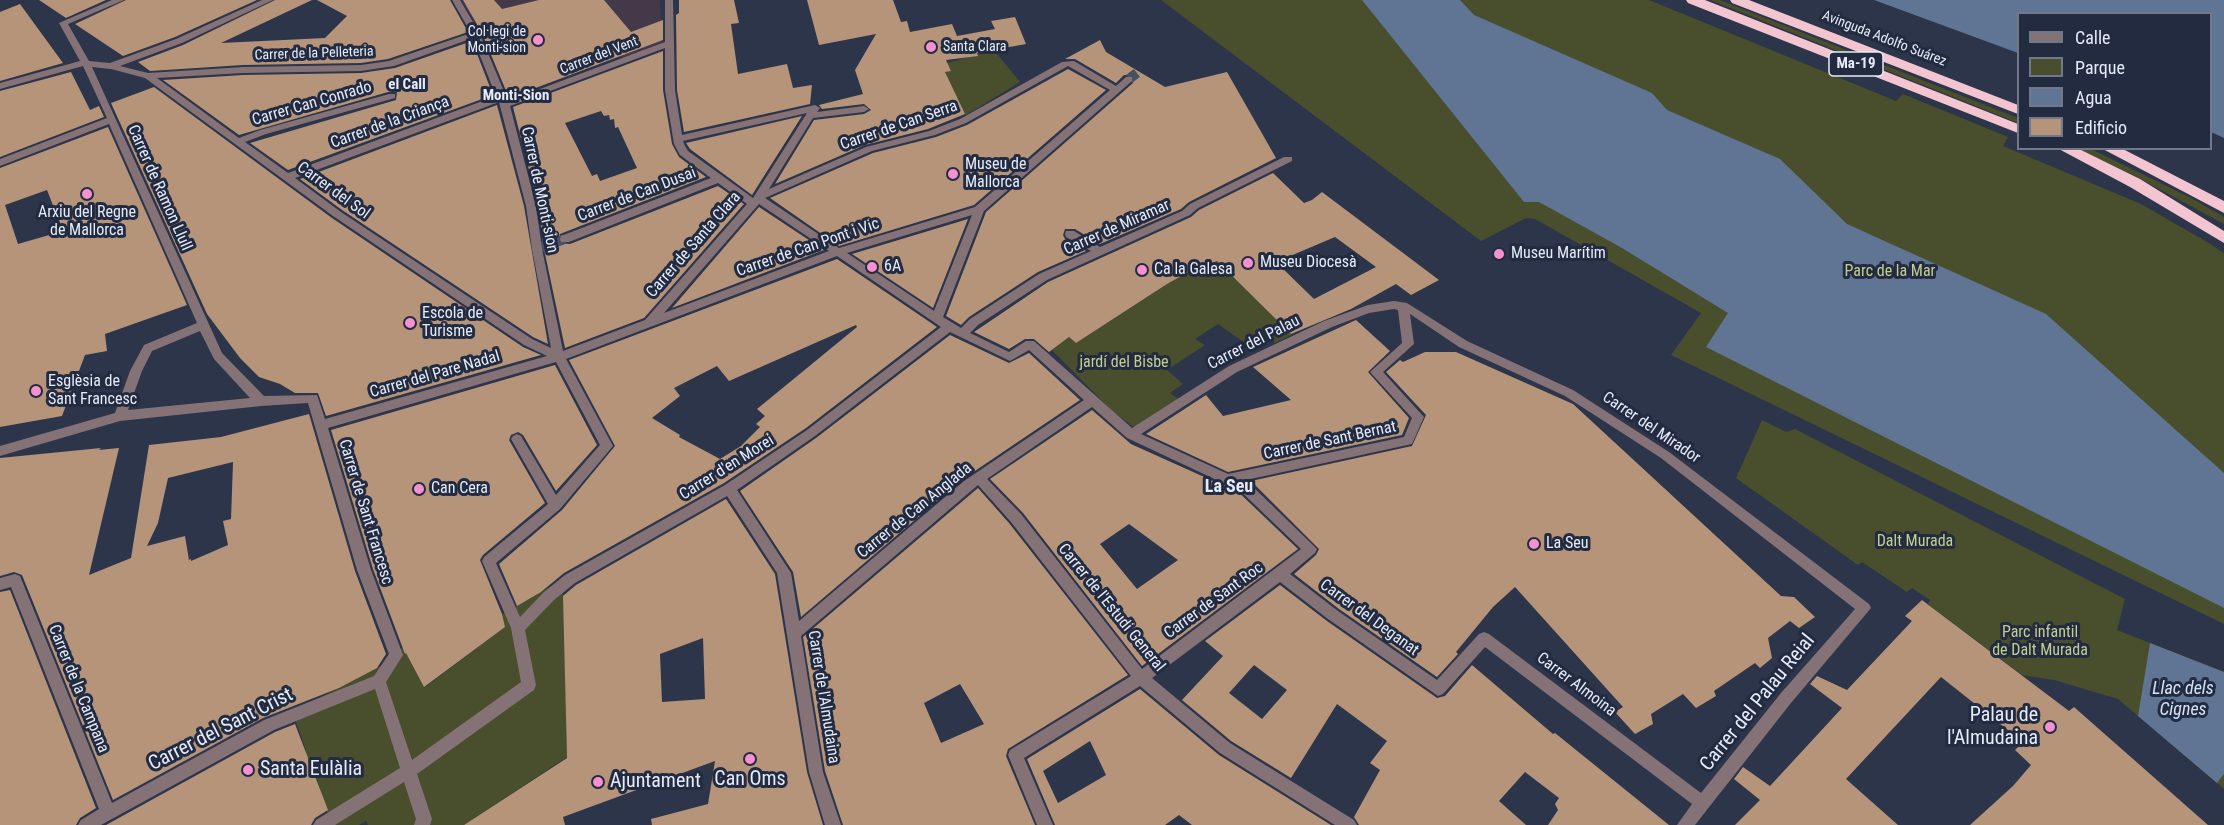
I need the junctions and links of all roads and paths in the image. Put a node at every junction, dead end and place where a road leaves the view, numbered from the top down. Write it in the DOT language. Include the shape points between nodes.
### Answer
graph roads {
  1 [pos="120,0"];
  2 [pos="269,0"];
  3 [pos="456,0"];
  4 [pos="669,0"];
  5 [pos="1693,0"];
  6 [pos="1737,0"];
  7 [pos="476,34"];
  8 [pos="668,44"];
  9 [pos="86,63"];
  10 [pos="111,66"];
  11 [pos="148,76"];
  12 [pos="1129,79"];
  13 [pos="0,86"];
  14 [pos="1115,89"];
  15 [pos="392,96"];
  16 [pos="503,101"];
  17 [pos="864,109"];
  18 [pos="2017,109"];
  19 [pos="812,112"];
  20 [pos="112,119"];
  21 [pos="2017,128"];
  22 [pos="679,139"];
  23 [pos="240,141"];
  24 [pos="2068,150"];
  25 [pos="2112,150"];
  26 [pos="1288,159"];
  27 [pos="0,162"];
  28 [pos="288,177"];
  29 [pos="720,178"];
  30 [pos="755,200"];
  31 [pos="2219,204"];
  32 [pos="980,209"];
  33 [pos="1070,234"];
  34 [pos="2224,238"];
  35 [pos="565,239"];
  36 [pos="1099,251"];
  37 [pos="837,252"];
  38 [pos="1402,306"];
  39 [pos="937,319"];
  40 [pos="649,323"];
  41 [pos="203,325"];
  42 [pos="949,327"];
  43 [pos="963,333"];
  44 [pos="559,357"];
  45 [pos="261,401"];
  46 [pos="1092,401"];
  47 [pos="120,416"];
  48 [pos="321,425"];
  49 [pos="1131,435"];
  50 [pos="517,439"];
  51 [pos="0,451"];
  52 [pos="979,478"];
  53 [pos="1235,478"];
  54 [pos="729,489"];
  55 [pos="555,505"];
  56 [pos="1280,574"];
  57 [pos="0,584"];
  58 [pos="1864,608"];
  59 [pos="518,628"];
  60 [pos="794,633"];
  61 [pos="1141,678"];
  62 [pos="380,681"];
  63 [pos="1438,689"];
  64 [pos="409,771"];
  65 [pos="1702,803"];
  66 [pos="108,812"];
  67 [pos="86,825"];
  68 [pos="321,825"];
  69 [pos="422,825"];
  70 [pos="833,825"];
  71 [pos="1045,825"];
  72 [pos="1349,825"];
  73 [pos="1685,825"];
  1 -- 9 [label="street, Carrer de Ramon Llull" via="63,23"];
  2 -- 10 [label="street" via="179,41"];
  3 -- 7 [label="street, Carrer de Monti-sion"];
  4 -- 8 [label="street"];
  5 -- 21 [label="highway, Avinguda Adolfo Suárez / Ma-19"];
  6 -- 18 [label="highway, Avinguda Adolfo Suárez / Ma-19"];
  7 -- 11 [label="street, Carrer de la Pelleteria" via="391,64 361,68"];
  7 -- 16 [label="street, Carrer de Monti-sion"];
  8 -- 16 [label="street, Carrer del Vent"];
  8 -- 22 [label="street" via="670,90"];
  9 -- 10 [label="street, Carrer del Sol"];
  9 -- 13 [label="street, Carrer del Sol"];
  9 -- 20 [label="street, Carrer de Ramon Llull"];
  10 -- 11 [label="street, Carrer del Sol"];
  11 -- 23 [label="street, Carrer del Sol"];
  12 -- 14 [label="street"];
  14 -- 30 [label="street, Carrer de Can Serra" via="1071,63 963,121 869,149"];
  14 -- 32 [label="street"];
  15 -- 23 [label="street, Carrer Can Conrado"];
  16 -- 28 [label="street, Carrer de la Criança"];
  16 -- 44 [label="street, Carrer de Monti-sion" via="531,206"];
  17 -- 19 [label="street"];
  19 -- 22 [label="street"];
  19 -- 30 [label="street, Carrer de Santa Clara"];
  20 -- 27 [label="street"];
  20 -- 41 [label="street, Carrer de Ramon Llull"];
  22 -- 29 [label="street" via="684,153"];
  23 -- 28 [label="street, Carrer del Sol"];
  24 -- 34 [label="highway" via="2135,183"];
  25 -- 31 [label="highway"];
  26 -- 36 [label="street, Carrer de Miramar" via="1178,217"];
  28 -- 44 [label="street, Carrer del Sol" via="528,342"];
  29 -- 30 [label="street"];
  29 -- 35 [label="street, Carrer de Can Dusai"];
  30 -- 37 [label="street"];
  30 -- 40 [label="street, Carrer de Santa Clara"];
  32 -- 37 [label="street, Carrer de Can Pont i Vic"];
  32 -- 39 [label="street"];
  33 -- 36 [label="street"];
  36 -- 43 [label="street, Carrer de Miramar" via="1043,277"];
  37 -- 39 [label="street"];
  37 -- 40 [label="street, Carrer de Can Pont i Vic"];
  38 -- 49 [label="street, Carrer del Palau" via="1368,309 1233,369"];
  38 -- 53 [label="street, Carrer de Sant Bernat" via="1408,344 1376,372 1418,417 1408,441"];
  38 -- 58 [label="street, Carrer del Mirador" via="1463,344 1569,393 1656,448"];
  39 -- 42 [label="street"];
  40 -- 44 [label="street, Carrer de Santa Clara"];
  41 -- 45 [label="street, Carrer de Ramon Llull" via="218,356"];
  41 -- 47 [label="street" via="148,348"];
  42 -- 43 [label="street"];
  42 -- 54 [label="street, Carrer d'en Morei"];
  43 -- 46 [label="street" via="1010,357 1030,344"];
  44 -- 48 [label="street, Carrer del Pare Nadal"];
  44 -- 55 [label="street, Carrer de Monti-sion" via="607,446"];
  45 -- 47 [label="street"];
  45 -- 48 [label="street, Carrer de Sant Francesc" via="313,398"];
  46 -- 49 [label="street"];
  46 -- 52 [label="street, Carrer de Can Anglada"];
  47 -- 51 [label="street"];
  48 -- 62 [label="street, Carrer de Sant Francesc" via="364,570 396,655"];
  49 -- 53 [label="street" via="1227,479"];
  50 -- 55 [label="street"];
  52 -- 60 [label="street, Carrer de Can Anglada"];
  52 -- 61 [label="street, Carrer de l'Estudi General" via="1016,518"];
  53 -- 56 [label="street, Carrer de Sant Roc" via="1310,549"];
  54 -- 59 [label="street, Carrer d'en Morei" via="570,579"];
  54 -- 60 [label="street, Carrer de l'Almudaina" via="782,570"];
  55 -- 59 [label="street" via="489,561"];
  56 -- 61 [label="street, Carrer de Sant Roc"];
  56 -- 63 [label="street, Carrer del Deganat"];
  57 -- 66 [label="street, Carrer de la Campana" via="15,580"];
  58 -- 65 [label="street, Carrer del Palau Reial"];
  59 -- 64 [label="street" via="528,686"];
  60 -- 70 [label="street, Carrer de l'Almudaina" via="816,772"];
  61 -- 71 [label="street, Carrer de Sant Roc" via="1015,755"];
  61 -- 72 [label="street, Carrer de l'Estudi General" via="1225,748"];
  62 -- 64 [label="street"];
  62 -- 66 [label="street, Carrer del Sant Crist" via="269,725"];
  63 -- 65 [label="street, Carrer Almoina" via="1484,638"];
  64 -- 68 [label="street"];
  64 -- 69 [label="street" via="424,819"];
  65 -- 73 [label="street, Carrer del Palau Reial"];
  66 -- 67 [label="street, Carrer del Sant Crist"];
}
